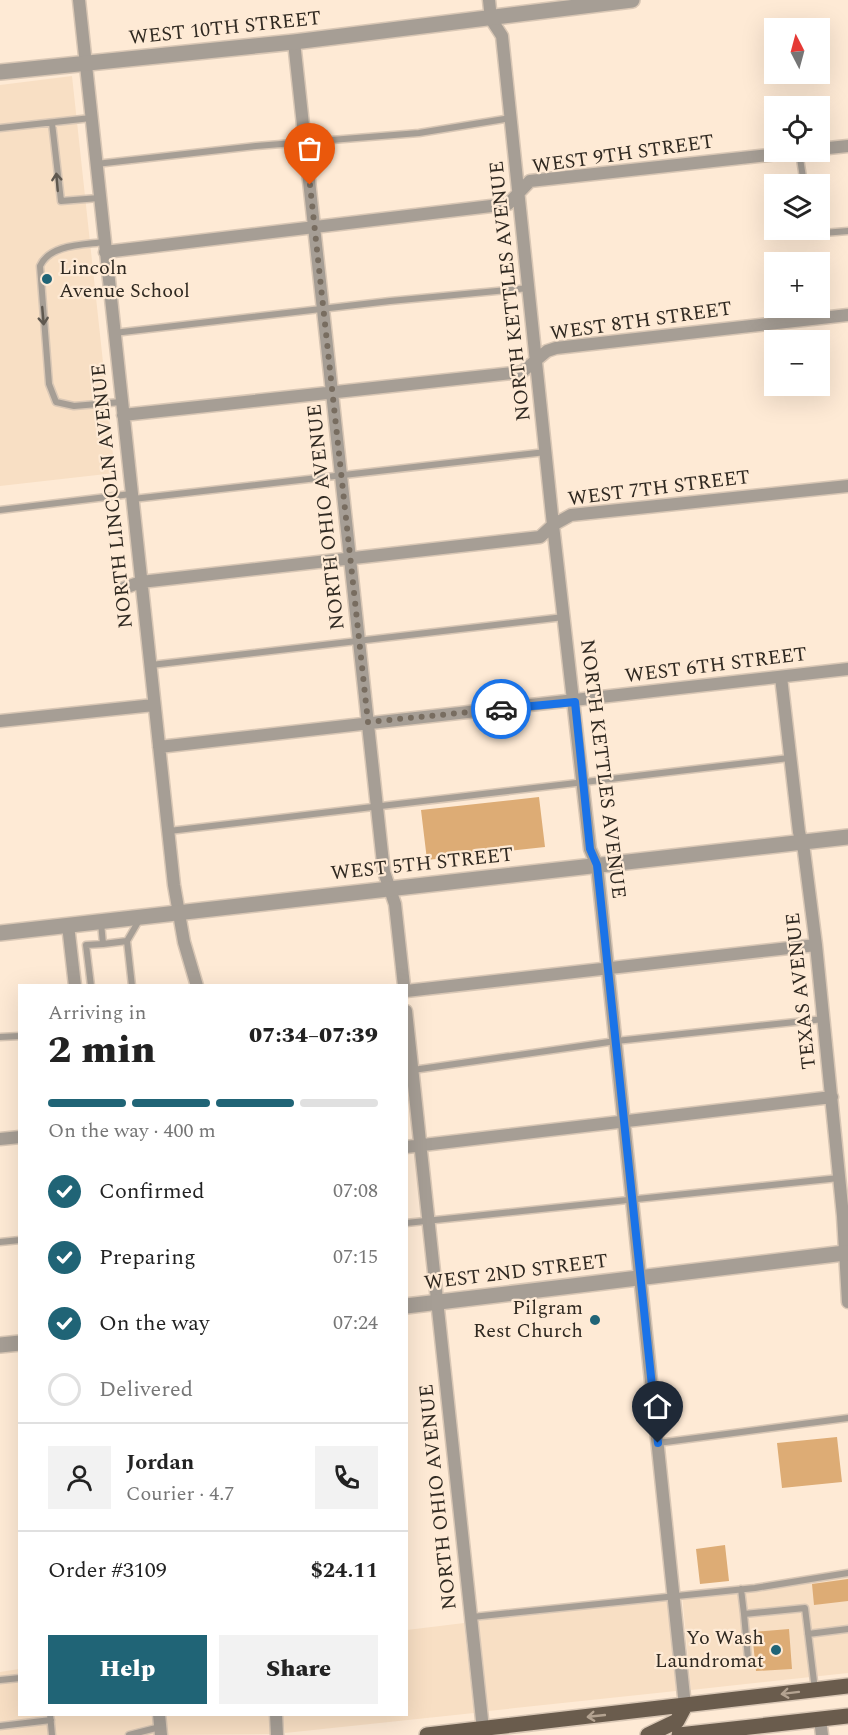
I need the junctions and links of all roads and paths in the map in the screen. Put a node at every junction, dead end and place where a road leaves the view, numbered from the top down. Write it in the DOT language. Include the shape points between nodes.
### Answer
graph roads {
  1 [pos="79,0"];
  2 [pos="489,0"];
  3 [pos="632,0"];
  4 [pos="491,19"];
  5 [pos="294,42"];
  6 [pos="86,63"];
  7 [pos="0,72"];
  8 [pos="91,118"];
  9 [pos="511,118"];
  10 [pos="52,123"];
  11 [pos="0,128"];
  12 [pos="305,143"];
  13 [pos="848,146"];
  14 [pos="830,148"];
  15 [pos="764,156"];
  16 [pos="96,164"];
  17 [pos="518,192"];
  18 [pos="99,198"];
  19 [pos="315,226"];
  20 [pos="848,231"];
  21 [pos="830,232"];
  22 [pos="104,247"];
  23 [pos="529,288"];
  24 [pos="323,310"];
  25 [pos="848,315"];
  26 [pos="114,333"];
  27 [pos="537,358"];
  28 [pos="332,393"];
  29 [pos="122,409"];
  30 [pos="546,452"];
  31 [pos="341,476"];
  32 [pos="848,486"];
  33 [pos="132,497"];
  34 [pos="0,510"];
  35 [pos="553,525"];
  36 [pos="351,559"];
  37 [pos="141,582"];
  38 [pos="124,588"];
  39 [pos="564,617"];
  40 [pos="359,643"];
  41 [pos="151,665"];
  42 [pos="848,669"];
  43 [pos="781,676"];
  44 [pos="575,702"];
  45 [pos="154,705"];
  46 [pos="0,721"];
  47 [pos="368,722"];
  48 [pos="159,747"];
  49 [pos="789,758"];
  50 [pos="584,783"];
  51 [pos="376,807"];
  52 [pos="168,831"];
  53 [pos="848,837"];
  54 [pos="801,842"];
  55 [pos="597,865"];
  56 [pos="388,889"];
  57 [pos="180,913"];
  58 [pos="141,917"];
  59 [pos="101,921"];
  60 [pos="68,925"];
  61 [pos="0,933"];
  62 [pos="128,941"];
  63 [pos="103,944"];
  64 [pos="816,945"];
  65 [pos="88,960"];
  66 [pos="72,962"];
  67 [pos="608,966"];
  68 [pos="75,984"];
  69 [pos="91,984"];
  70 [pos="132,984"];
  71 [pos="196,984"];
  72 [pos="404,984"];
  73 [pos="408,991"];
  74 [pos="824,1019"];
  75 [pos="408,1028"];
  76 [pos="18,1036"];
  77 [pos="0,1037"];
  78 [pos="616,1041"];
  79 [pos="413,1070"];
  80 [pos="832,1097"];
  81 [pos="624,1123"];
  82 [pos="18,1137"];
  83 [pos="0,1139"];
  84 [pos="422,1145"];
  85 [pos="408,1147"];
  86 [pos="840,1178"];
  87 [pos="633,1199"];
  88 [pos="846,1216"];
  89 [pos="430,1220"];
  90 [pos="408,1223"];
  91 [pos="18,1240"];
  92 [pos="0,1242"];
  93 [pos="847,1253"];
  94 [pos="641,1279"];
  95 [pos="848,1302"];
  96 [pos="439,1303"];
  97 [pos="408,1306"];
  98 [pos="18,1343"];
  99 [pos="0,1346"];
  100 [pos="848,1418"];
  101 [pos="658,1443"];
  102 [pos="848,1573"];
  103 [pos="741,1589"];
  104 [pos="675,1596"];
  105 [pos="744,1614"];
  106 [pos="471,1617"];
  107 [pos="848,1629"];
  108 [pos="808,1634"];
  109 [pos="748,1659"];
  110 [pos="18,1678"];
  111 [pos="0,1680"];
  112 [pos="848,1686"];
  113 [pos="815,1690"];
  114 [pos="685,1706"];
  115 [pos="276,1716"];
  116 [pos="848,1716"];
  117 [pos="51,1718"];
  118 [pos="820,1719"];
  119 [pos="0,1726"];
  120 [pos="160,1726"];
  121 [pos="483,1728"];
  122 [pos="733,1732"];
  123 [pos="697,1734"];
  124 [pos="52,1735"];
  125 [pos="129,1735"];
  126 [pos="278,1735"];
  127 [pos="427,1735"];
  128 [pos="648,1735"];
  129 [pos="679,1735"];
  130 [pos="822,1735"];
  1 -- 6 [label="street, NORTH LINCOLN AVENUE"];
  2 -- 4 [label="street, NORTH KETTLES AVENUE"];
  3 -- 4 [label="street, WEST 10TH STREET"];
  4 -- 5 [label="street, WEST 10TH STREET"];
  4 -- 9 [label="street, NORTH KETTLES AVENUE" via="502,36"];
  5 -- 6 [label="street, WEST 10TH STREET"];
  5 -- 12 [label="street, NORTH OHIO AVENUE"];
  6 -- 7 [label="street, WEST 10TH STREET"];
  6 -- 8 [label="street, NORTH LINCOLN AVENUE"];
  8 -- 10 [label="lane"];
  8 -- 16 [label="street, NORTH LINCOLN AVENUE"];
  9 -- 12 [label="lane" via="419,133"];
  9 -- 17 [label="street, NORTH KETTLES AVENUE"];
  10 -- 11 [label="lane"];
  18 -- 10 [label="lane, one-way" via="61,201"];
  12 -- 16 [label="lane"];
  12 -- 19 [label="street, NORTH OHIO AVENUE"];
  13 -- 14 [label="street"];
  15 -- 17 [label="street, WEST 9TH STREET" via="530,182"];
  16 -- 18 [label="street, NORTH LINCOLN AVENUE"];
  17 -- 19 [label="street, WEST 9TH STREET" via="508,204"];
  17 -- 23 [label="street, NORTH KETTLES AVENUE"];
  18 -- 22 [label="street, NORTH LINCOLN AVENUE"];
  19 -- 22 [label="street, WEST 9TH STREET"];
  19 -- 24 [label="street, NORTH OHIO AVENUE"];
  20 -- 21 [label="lane"];
  22 -- 26 [label="street, NORTH LINCOLN AVENUE"];
  22 -- 29 [label="lane, one-way" via="65,248 43,260 40,266 49,384 56,402"];
  23 -- 24 [label="lane"];
  23 -- 27 [label="street, NORTH KETTLES AVENUE"];
  24 -- 26 [label="lane"];
  24 -- 28 [label="street, NORTH OHIO AVENUE"];
  25 -- 27 [label="street, WEST 8TH STREET" via="556,348"];
  26 -- 29 [label="street, NORTH LINCOLN AVENUE"];
  27 -- 28 [label="street, WEST 8TH STREET" via="522,372"];
  27 -- 30 [label="street, NORTH KETTLES AVENUE"];
  28 -- 29 [label="street, WEST 8TH STREET"];
  28 -- 31 [label="street, NORTH OHIO AVENUE"];
  29 -- 33 [label="street, NORTH LINCOLN AVENUE"];
  30 -- 31 [label="lane"];
  30 -- 35 [label="street, NORTH KETTLES AVENUE"];
  31 -- 33 [label="lane"];
  31 -- 36 [label="street, NORTH OHIO AVENUE"];
  32 -- 35 [label="street, WEST 7TH STREET" via="571,515"];
  33 -- 34 [label="lane"];
  33 -- 37 [label="street, NORTH LINCOLN AVENUE"];
  35 -- 36 [label="street, WEST 7TH STREET" via="540,537"];
  35 -- 39 [label="street, NORTH KETTLES AVENUE"];
  36 -- 37 [label="street, WEST 7TH STREET"];
  36 -- 40 [label="street, NORTH OHIO AVENUE"];
  37 -- 38 [label="street, WEST 7TH STREET"];
  37 -- 41 [label="street, NORTH LINCOLN AVENUE"];
  39 -- 40 [label="lane"];
  39 -- 44 [label="street, NORTH KETTLES AVENUE"];
  40 -- 41 [label="lane"];
  40 -- 47 [label="street, NORTH OHIO AVENUE"];
  41 -- 45 [label="street, NORTH LINCOLN AVENUE"];
  42 -- 43 [label="street, WEST 6TH STREET"];
  43 -- 44 [label="street, WEST 6TH STREET"];
  43 -- 49 [label="street, TEXAS AVENUE"];
  44 -- 47 [label="street, WEST 6TH STREET"];
  44 -- 50 [label="street, NORTH KETTLES AVENUE"];
  45 -- 46 [label="street"];
  45 -- 48 [label="street, NORTH LINCOLN AVENUE"];
  47 -- 48 [label="street, WEST 6TH STREET"];
  47 -- 51 [label="street, NORTH OHIO AVENUE"];
  48 -- 52 [label="street, NORTH LINCOLN AVENUE"];
  49 -- 50 [label="lane"];
  49 -- 54 [label="street, TEXAS AVENUE"];
  50 -- 51 [label="lane"];
  50 -- 55 [label="street, NORTH KETTLES AVENUE" via="590,849"];
  51 -- 52 [label="lane"];
  51 -- 56 [label="street, NORTH OHIO AVENUE"];
  52 -- 57 [label="street, NORTH LINCOLN AVENUE"];
  53 -- 54 [label="street, WEST 5TH STREET"];
  54 -- 55 [label="street, WEST 5TH STREET"];
  54 -- 64 [label="street, TEXAS AVENUE"];
  55 -- 56 [label="street, WEST 5TH STREET"];
  55 -- 67 [label="street, NORTH KETTLES AVENUE"];
  56 -- 57 [label="street, WEST 5TH STREET"];
  56 -- 72 [label="street, NORTH OHIO AVENUE" via="395,904"];
  57 -- 58 [label="street, WEST 5TH STREET"];
  57 -- 71 [label="street, NORTH LINCOLN AVENUE"];
  58 -- 59 [label="street, WEST 5TH STREET"];
  58 -- 62 [label="lane"];
  59 -- 60 [label="street, WEST 5TH STREET"];
  59 -- 63 [label="lane"];
  60 -- 61 [label="street, WEST 5TH STREET"];
  60 -- 66 [label="street"];
  62 -- 63 [label="lane"];
  62 -- 70 [label="lane"];
  63 -- 65 [label="lane" via="86,945"];
  64 -- 67 [label="street"];
  64 -- 74 [label="street, TEXAS AVENUE"];
  65 -- 66 [label="lane"];
  65 -- 69 [label="lane"];
  66 -- 68 [label="street"];
  67 -- 73 [label="street"];
  67 -- 78 [label="street, NORTH KETTLES AVENUE"];
  74 -- 78 [label="lane"];
  74 -- 80 [label="street, TEXAS AVENUE"];
  75 -- 79 [label="street, NORTH OHIO AVENUE"];
  76 -- 77 [label="lane"];
  78 -- 79 [label="lane"];
  78 -- 81 [label="street, NORTH KETTLES AVENUE"];
  79 -- 84 [label="street, NORTH OHIO AVENUE"];
  80 -- 81 [label="street"];
  80 -- 86 [label="street, TEXAS AVENUE"];
  81 -- 84 [label="street"];
  81 -- 87 [label="street, NORTH KETTLES AVENUE"];
  82 -- 83 [label="street"];
  84 -- 85 [label="street"];
  84 -- 89 [label="street, NORTH OHIO AVENUE"];
  86 -- 87 [label="lane"];
  86 -- 88 [label="street, TEXAS AVENUE"];
  87 -- 89 [label="lane"];
  87 -- 94 [label="street, NORTH KETTLES AVENUE"];
  88 -- 93 [label="street, TEXAS AVENUE"];
  89 -- 90 [label="lane"];
  89 -- 96 [label="street, NORTH OHIO AVENUE"];
  91 -- 92 [label="lane"];
  93 -- 94 [label="street, WEST 2ND STREET"];
  93 -- 95 [label="street, TEXAS AVENUE"];
  94 -- 96 [label="street, WEST 2ND STREET"];
  94 -- 101 [label="street, NORTH KETTLES AVENUE"];
  96 -- 97 [label="street, WEST 2ND STREET"];
  96 -- 106 [label="street, NORTH OHIO AVENUE"];
  98 -- 99 [label="street"];
  100 -- 101 [label="lane"];
  101 -- 104 [label="street, NORTH KETTLES AVENUE"];
  102 -- 103 [label="lane"];
  103 -- 104 [label="lane"];
  103 -- 105 [label="lane"];
  104 -- 106 [label="lane"];
  104 -- 114 [label="street, NORTH KETTLES AVENUE"];
  105 -- 108 [label="lane" via="805,1608"];
  105 -- 109 [label="lane"];
  106 -- 121 [label="street, NORTH OHIO AVENUE"];
  107 -- 108 [label="lane"];
  108 -- 113 [label="lane"];
  110 -- 111 [label="lane"];
  112 -- 113 [label="main road"];
  113 -- 114 [label="main road, one-way"];
  114 -- 121 [label="main road, one-way"];
  114 -- 128 [label="main road" via="676,1721"];
  115 -- 126 [label="street"];
  116 -- 118 [label="main road"];
  117 -- 119 [label="lane"];
  117 -- 124 [label="lane"];
  118 -- 122 [label="main road"];
  118 -- 130 [label="street"];
  120 -- 125 [label="lane"];
  121 -- 127 [label="main road"];
  122 -- 123 [label="main road"];
  123 -- 129 [label="main road"];
}
